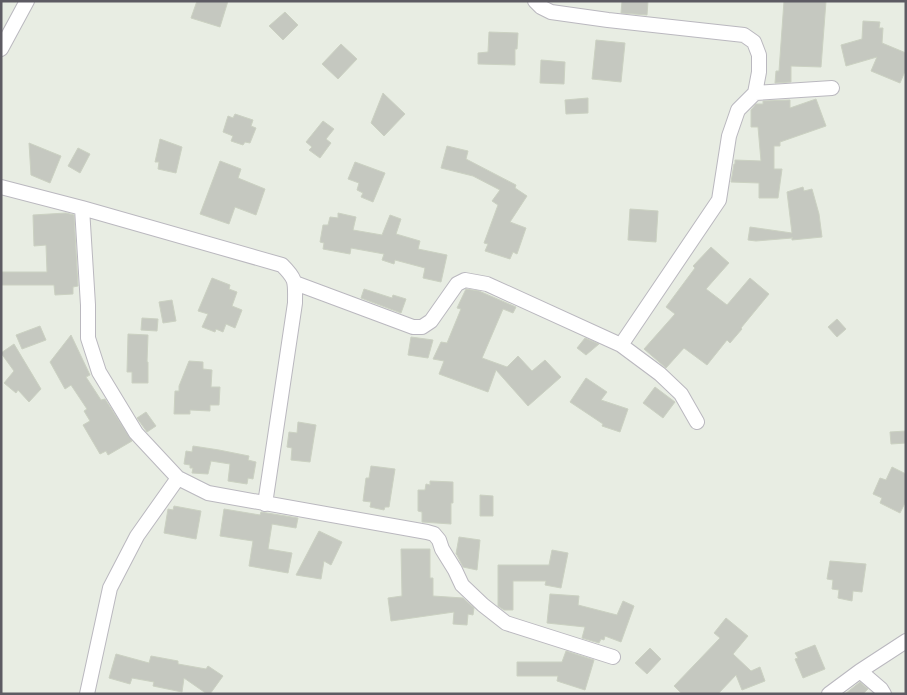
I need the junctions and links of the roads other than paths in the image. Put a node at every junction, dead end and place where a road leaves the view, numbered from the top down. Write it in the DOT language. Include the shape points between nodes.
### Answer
graph roads {
  1 [pos="27,1"];
  2 [pos="535,1"];
  3 [pos="1,49"];
  4 [pos="832,88"];
  5 [pos="755,93"];
  6 [pos="1,187"];
  7 [pos="82,208"];
  8 [pos="295,283"];
  9 [pos="621,344"];
  10 [pos="697,422"];
  11 [pos="178,478"];
  12 [pos="265,504"];
  13 [pos="906,641"];
  14 [pos="613,657"];
  15 [pos="860,671"];
  16 [pos="87,694"];
  17 [pos="829,694"];
  18 [pos="884,694"];
  1 -- 3 [label="street"];
  2 -- 5 [label="street" via="551,12 744,35 754,42 759,54"];
  4 -- 5 [label="street"];
  5 -- 9 [label="street" via="738,110 729,136 719,200"];
  6 -- 7 [label="street"];
  7 -- 8 [label="street" via="282,265"];
  7 -- 11 [label="street" via="88,338 99,372 136,433"];
  8 -- 9 [label="street" via="413,327 430,321 457,284 465,280 488,284"];
  8 -- 12 [label="street" via="295,302"];
  9 -- 10 [label="street" via="681,394"];
  11 -- 12 [label="street" via="208,493"];
  11 -- 16 [label="street" via="137,536 110,588"];
  12 -- 14 [label="street" via="434,534 462,585 506,624"];
  13 -- 15 [label="street"];
  15 -- 17 [label="street"];
  15 -- 18 [label="street"];
}
